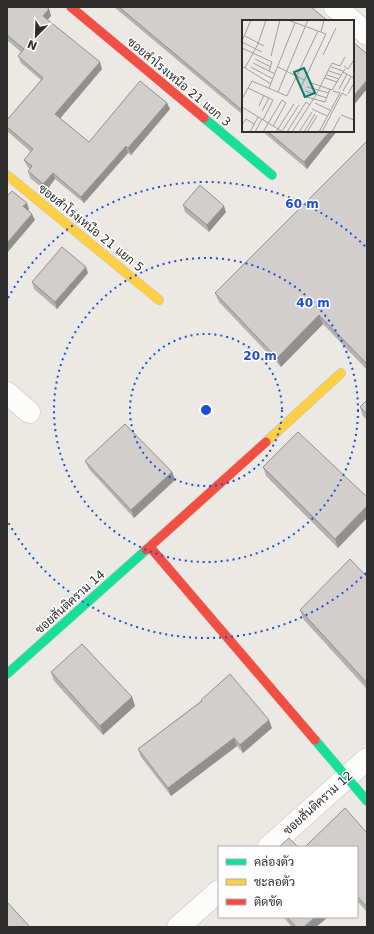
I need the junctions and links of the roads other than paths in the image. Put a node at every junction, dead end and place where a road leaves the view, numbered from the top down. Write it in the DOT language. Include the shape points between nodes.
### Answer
graph roads {
  1 [pos="71,7"];
  2 [pos="335,7"];
  3 [pos="350,20"];
  4 [pos="354,24"];
  5 [pos="367,34"];
  6 [pos="7,175"];
  7 [pos="272,175"];
  8 [pos="159,300"];
  9 [pos="341,373"];
  10 [pos="7,393"];
  11 [pos="29,412"];
  12 [pos="150,547"];
  13 [pos="7,674"];
  14 [pos="367,759"];
  15 [pos="347,778"];
  16 [pos="367,801"];
  17 [pos="270,846"];
  18 [pos="218,892"];
  19 [pos="178,927"];
  1 -- 7 [label="street, ซอยสำโรงเหนือ 21 แยก 3"];
  2 -- 3 [label="street"];
  4 -- 5 [label="street"];
  6 -- 8 [label="street, ซอยสำโรงเหนือ 21 แยก 5"];
  9 -- 12 [label="street, ซอยสันติคราม 14"];
  10 -- 11 [label="street"];
  12 -- 13 [label="street, ซอยสันติคราม 14"];
  12 -- 15 [label="street"];
  14 -- 15 [label="street, ซอยสันติคราม 12"];
  15 -- 16 [label="street"];
  15 -- 17 [label="street, ซอยสันติคราม 12"];
  18 -- 19 [label="street"];
}
